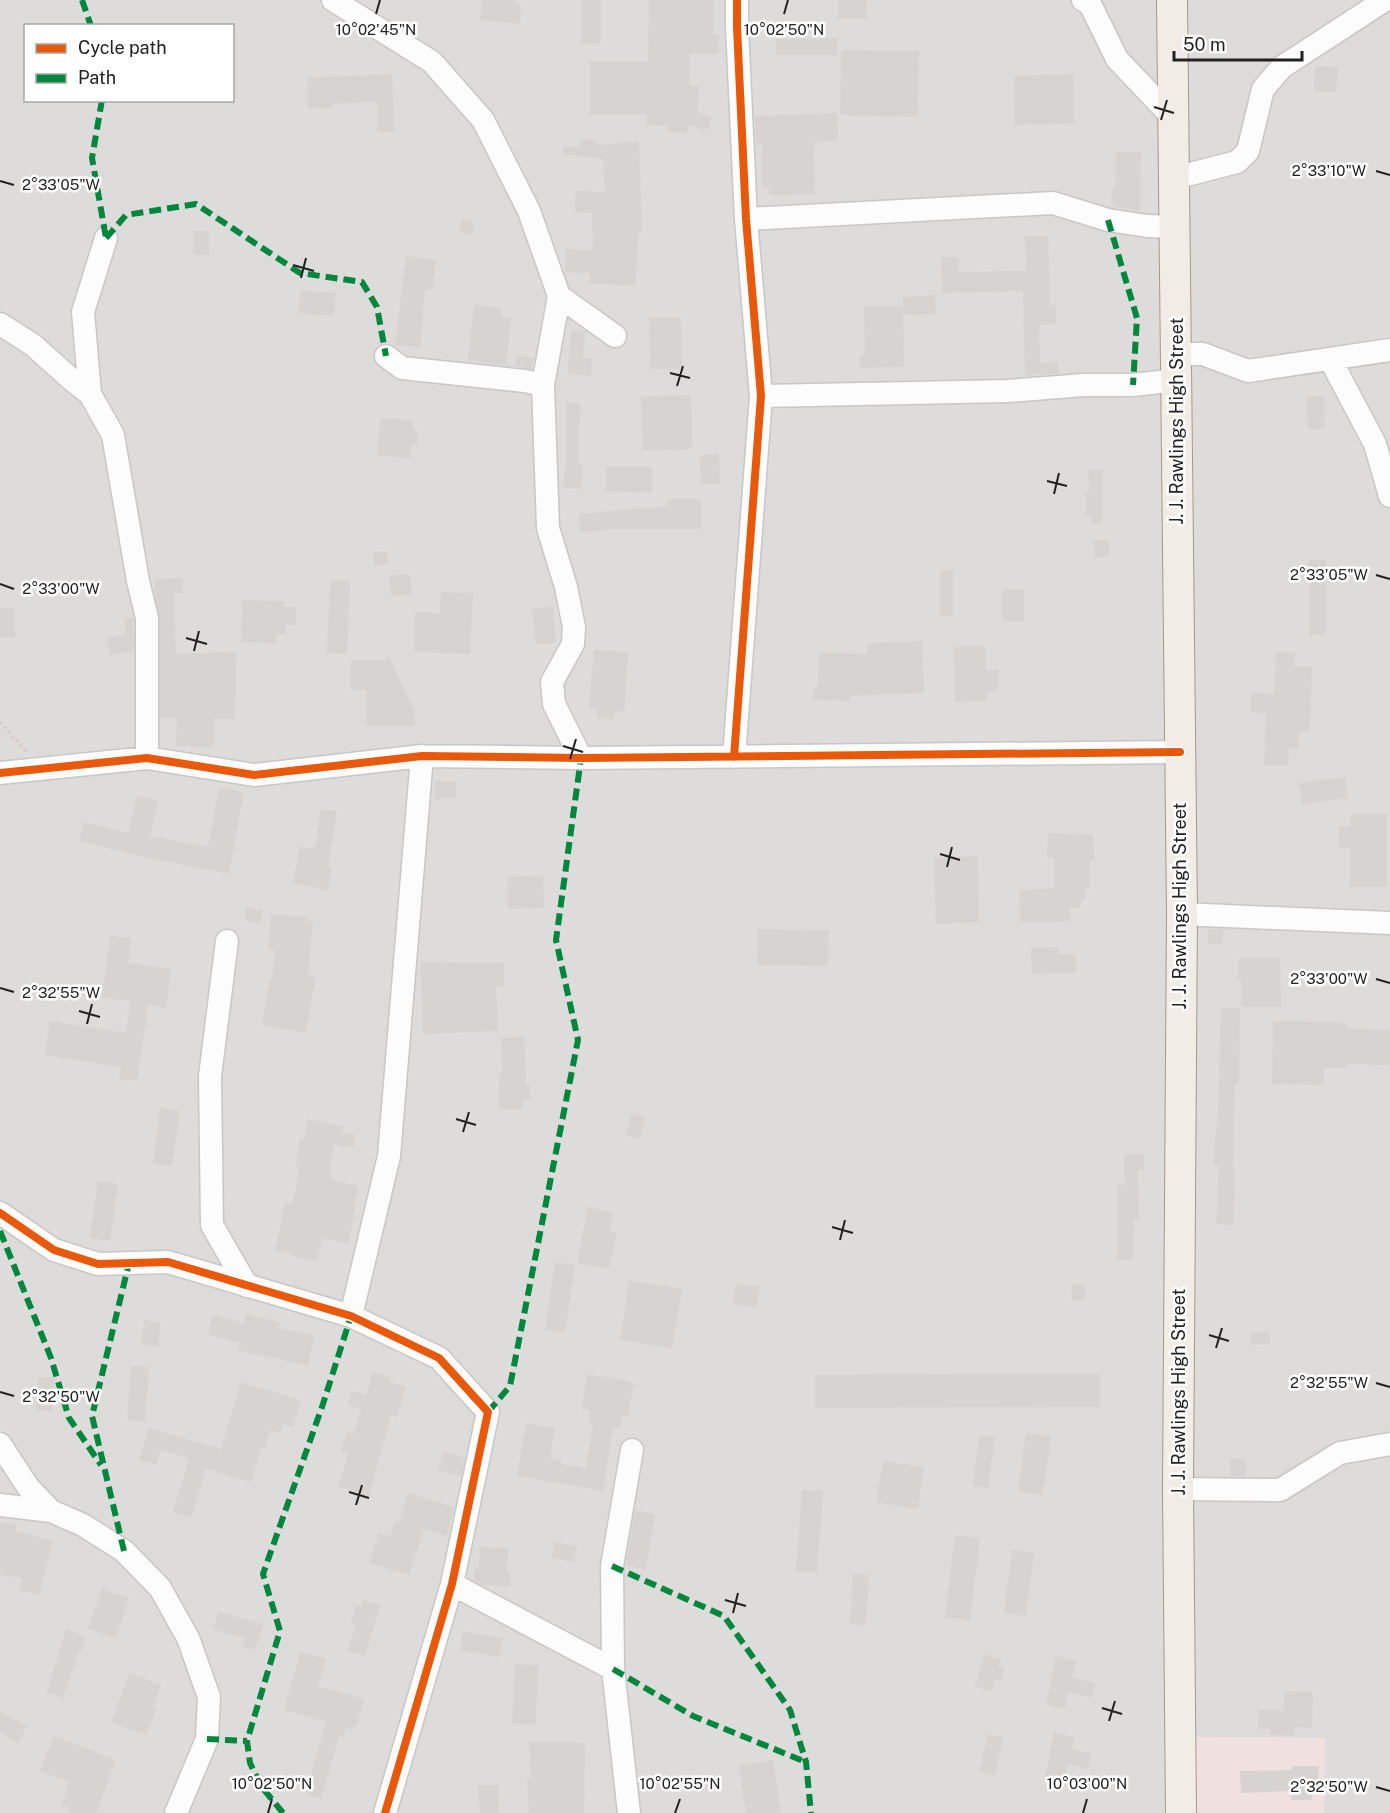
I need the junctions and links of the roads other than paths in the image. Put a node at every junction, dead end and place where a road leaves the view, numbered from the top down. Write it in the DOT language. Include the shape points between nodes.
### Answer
graph roads {
  1 [pos="333,0"];
  2 [pos="737,0"];
  3 [pos="1083,0"];
  4 [pos="1172,0"];
  5 [pos="1385,0"];
  6 [pos="1174,119"];
  7 [pos="1175,177"];
  8 [pos="746,219"];
  9 [pos="1175,227"];
  10 [pos="106,238"];
  11 [pos="559,296"];
  12 [pos="0,324"];
  13 [pos="615,336"];
  14 [pos="1390,350"];
  15 [pos="386,356"];
  16 [pos="1330,359"];
  17 [pos="1177,367"];
  18 [pos="543,385"];
  19 [pos="90,394"];
  20 [pos="761,396"];
  21 [pos="1390,496"];
  22 [pos="1180,752"];
  23 [pos="423,756"];
  24 [pos="734,757"];
  25 [pos="147,758"];
  26 [pos="581,758"];
  27 [pos="0,773"];
  28 [pos="1182,914"];
  29 [pos="1390,923"];
  30 [pos="227,941"];
  31 [pos="0,1213"];
  32 [pos="248,1286"];
  33 [pos="351,1316"];
  34 [pos="0,1444"];
  35 [pos="1390,1444"];
  36 [pos="632,1450"];
  37 [pos="1178,1489"];
  38 [pos="0,1505"];
  39 [pos="51,1511"];
  40 [pos="452,1584"];
  41 [pos="613,1669"];
  42 [pos="176,1813"];
  43 [pos="385,1813"];
  44 [pos="629,1813"];
  45 [pos="1181,1813"];
  1 -- 11 [label="street" via="432,62 483,120 528,211"];
  2 -- 8 [label="street"];
  3 -- 6 [label="street" via="1090,4 1117,58"];
  4 -- 6 [label="main road, J. J. Rawlings High Street"];
  5 -- 7 [label="street" via="1282,68 1263,89 1248,150 1237,162"];
  6 -- 7 [label="main road, J. J. Rawlings High Street"];
  7 -- 9 [label="main road, J. J. Rawlings High Street"];
  8 -- 9 [label="street" via="1053,203 1108,220"];
  8 -- 20 [label="street"];
  9 -- 17 [label="main road, J. J. Rawlings High Street"];
  10 -- 19 [label="street" via="82,312"];
  11 -- 13 [label="street"];
  11 -- 18 [label="street"];
  12 -- 19 [label="street" via="33,345"];
  14 -- 16 [label="street"];
  15 -- 18 [label="street" via="402,368"];
  16 -- 17 [label="street" via="1248,371 1203,354"];
  16 -- 21 [label="street" via="1375,444"];
  17 -- 20 [label="street" via="1133,385 1008,392"];
  17 -- 22 [label="main road, J. J. Rawlings High Street"];
  18 -- 26 [label="street" via="548,528 574,627 573,644 552,682 554,704"];
  19 -- 25 [label="street" via="112,435 147,618"];
  20 -- 24 [label="street"];
  22 -- 24 [label="street"];
  22 -- 28 [label="main road, J. J. Rawlings High Street"];
  23 -- 25 [label="street" via="254,775"];
  23 -- 26 [label="street"];
  23 -- 33 [label="street" via="389,1156"];
  24 -- 26 [label="street"];
  25 -- 27 [label="street"];
  28 -- 29 [label="street"];
  28 -- 37 [label="main road, J. J. Rawlings High Street"];
  30 -- 32 [label="street" via="210,1076 212,1225"];
  31 -- 32 [label="street" via="54,1250 98,1264 168,1262"];
  32 -- 33 [label="street"];
  33 -- 40 [label="street" via="439,1358 488,1412"];
  34 -- 39 [label="street" via="28,1488"];
  35 -- 37 [label="street" via="1340,1453 1280,1490"];
  36 -- 41 [label="street" via="612,1566"];
  37 -- 45 [label="main road, J. J. Rawlings High Street"];
  38 -- 39 [label="street"];
  39 -- 42 [label="street" via="83,1525 124,1551 160,1587 188,1638 209,1696 207,1739"];
  40 -- 41 [label="street"];
  40 -- 43 [label="street"];
  41 -- 44 [label="street"];
}
